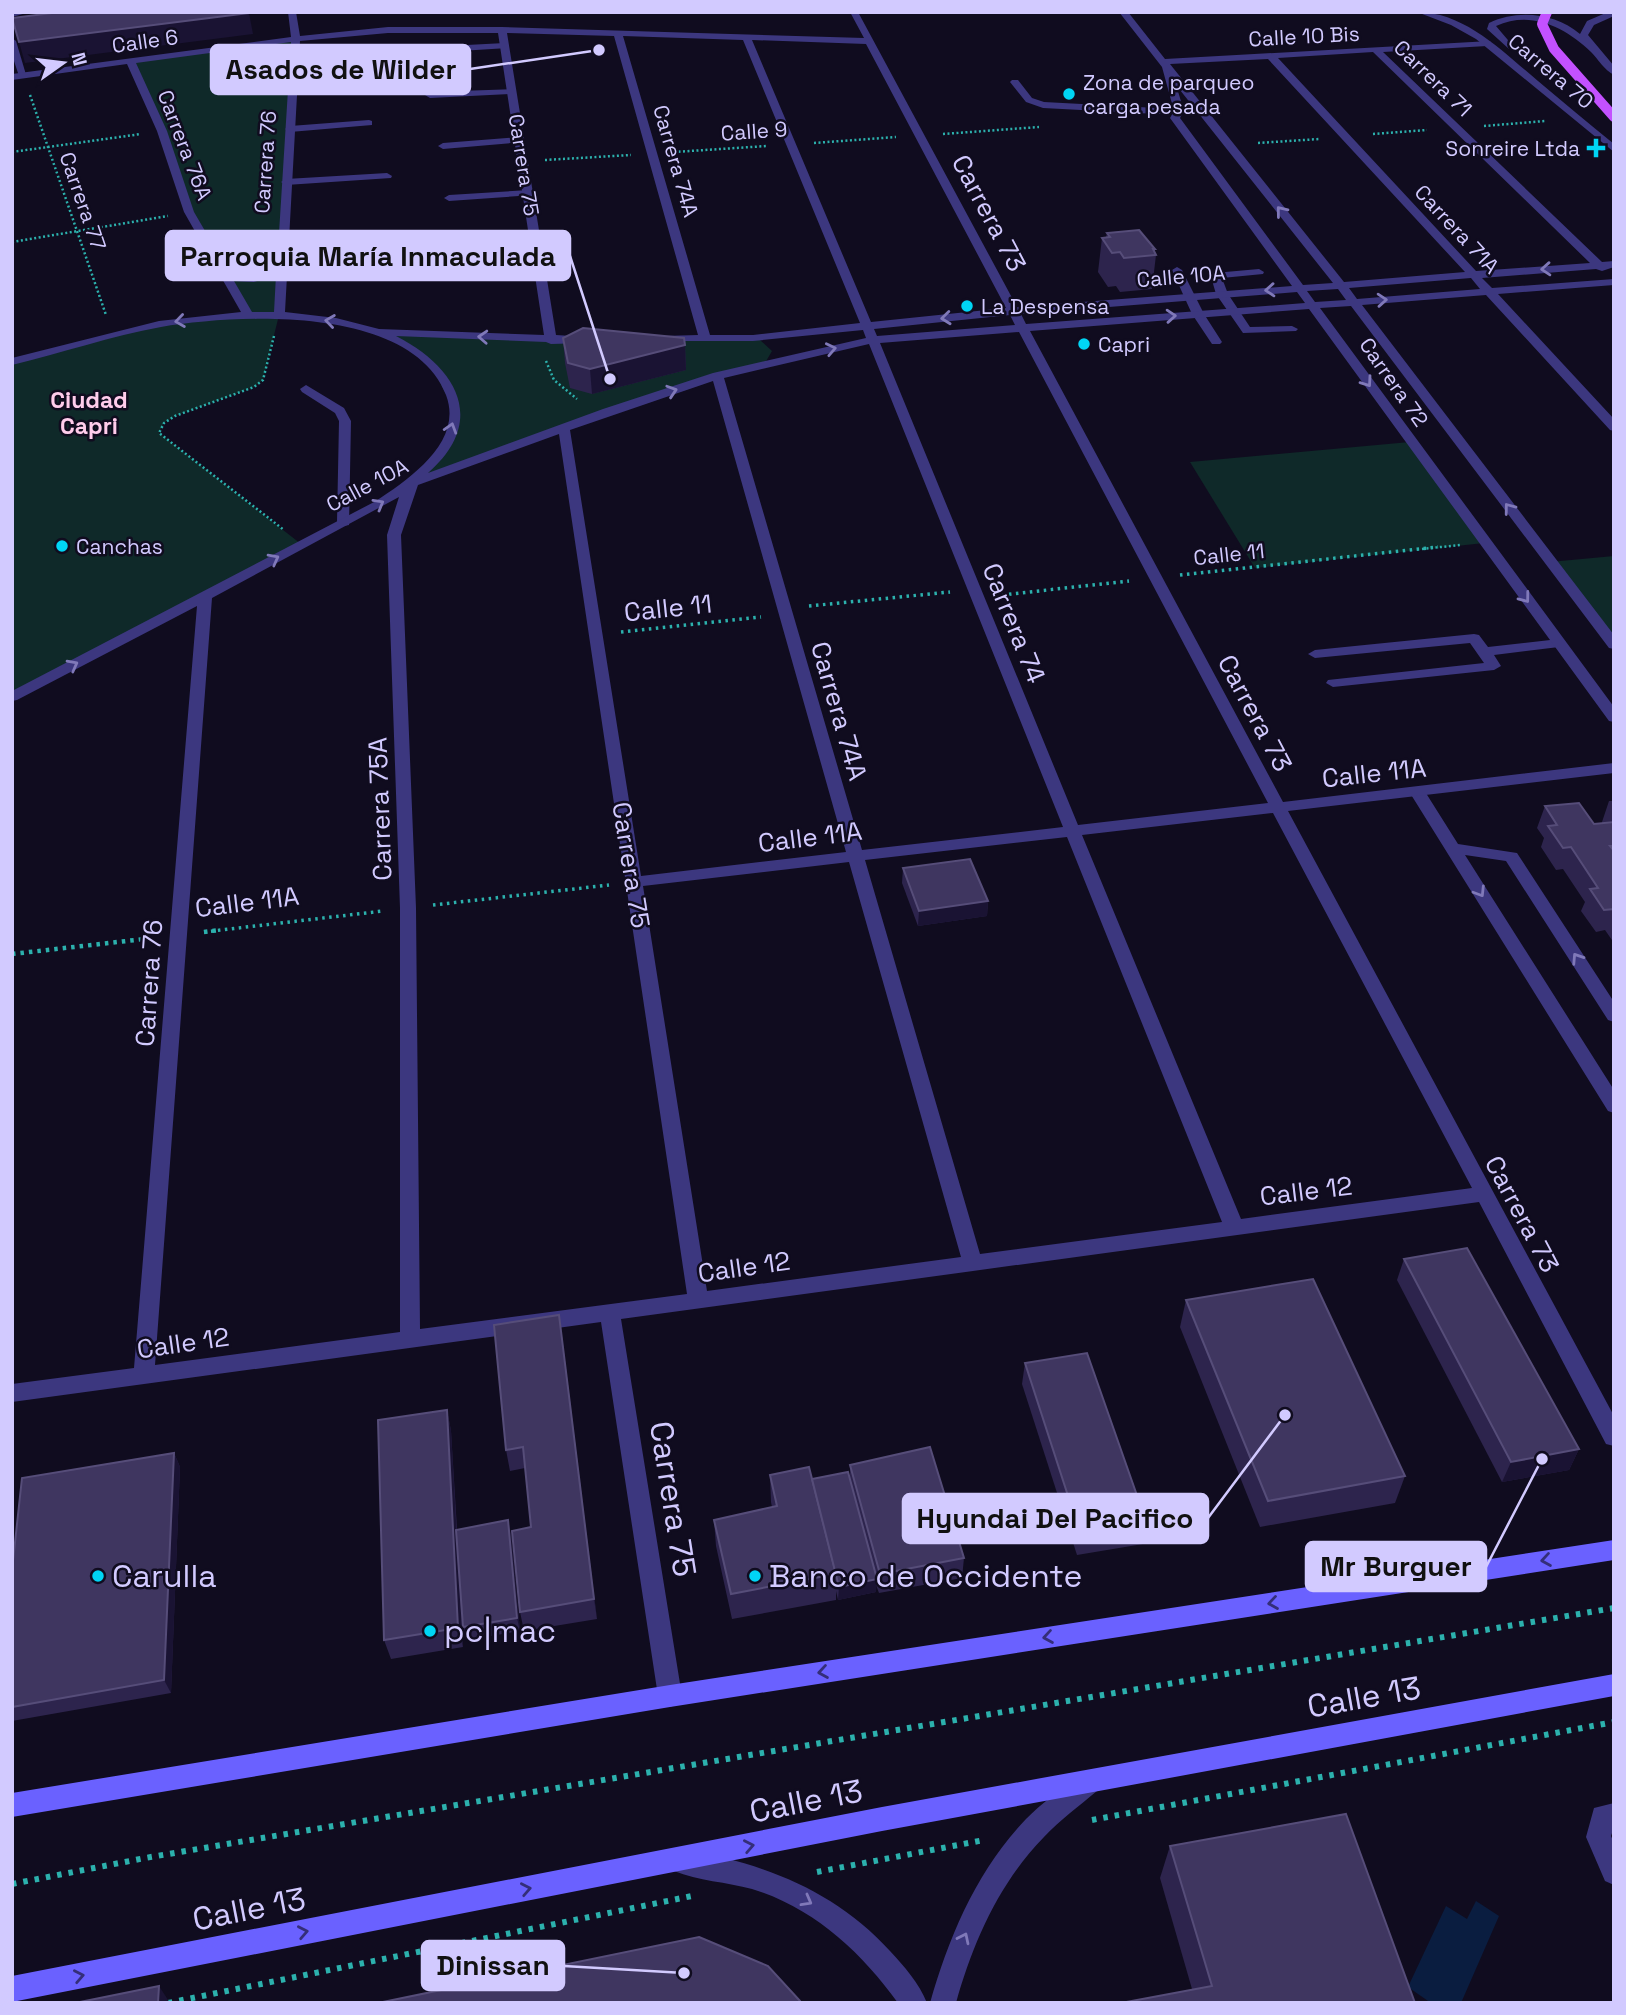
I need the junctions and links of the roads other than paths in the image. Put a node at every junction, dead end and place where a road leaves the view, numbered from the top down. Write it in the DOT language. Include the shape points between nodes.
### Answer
graph roads {
  1 [pos="26,12"];
  2 [pos="292,12"];
  3 [pos="854,12"];
  4 [pos="1123,12"];
  5 [pos="1422,12"];
  6 [pos="1546,12"];
  7 [pos="1614,13"];
  8 [pos="12,14"];
  9 [pos="502,30"];
  10 [pos="618,34"];
  11 [pos="296,38"];
  12 [pos="747,40"];
  13 [pos="12,41"];
  14 [pos="870,41"];
  15 [pos="1487,43"];
  16 [pos="505,46"];
  17 [pos="1592,48"];
  18 [pos="428,50"];
  19 [pos="1376,50"];
  20 [pos="1516,52"];
  21 [pos="1271,56"];
  22 [pos="130,61"];
  23 [pos="1165,62"];
  24 [pos="1614,72"];
  25 [pos="24,76"];
  26 [pos="388,76"];
  27 [pos="12,77"];
  28 [pos="293,82"];
  29 [pos="1015,82"];
  30 [pos="1558,87"];
  31 [pos="512,91"];
  32 [pos="430,95"];
  33 [pos="1560,102"];
  34 [pos="1201,110"];
  35 [pos="1179,111"];
  36 [pos="1614,117"];
  37 [pos="369,123"];
  38 [pos="290,129"];
  39 [pos="520,140"];
  40 [pos="443,146"];
  41 [pos="1614,149"];
  42 [pos="387,176"];
  43 [pos="286,182"];
  44 [pos="528,193"];
  45 [pos="449,198"];
  46 [pos="393,237"];
  47 [pos="282,244"];
  48 [pos="538,256"];
  49 [pos="452,264"];
  50 [pos="1614,264"];
  51 [pos="1599,265"];
  52 [pos="281,267"];
  53 [pos="1177,270"];
  54 [pos="1259,272"];
  55 [pos="225,274"];
  56 [pos="1473,275"];
  57 [pos="1614,281"];
  58 [pos="1340,285"];
  59 [pos="1301,288"];
  60 [pos="1489,292"];
  61 [pos="1222,294"];
  62 [pos="1190,296"];
  63 [pos="1354,302"];
  64 [pos="1314,306"];
  65 [pos="1013,311"];
  66 [pos="1233,312"];
  67 [pos="1198,314"];
  68 [pos="248,315"];
  69 [pos="279,315"];
  70 [pos="1022,327"];
  71 [pos="1292,329"];
  72 [pos="379,332"];
  73 [pos="869,333"];
  74 [pos="753,338"];
  75 [pos="705,339"];
  76 [pos="593,340"];
  77 [pos="649,340"];
  78 [pos="551,341"];
  79 [pos="1216,342"];
  80 [pos="12,362"];
  81 [pos="765,363"];
  82 [pos="717,376"];
  83 [pos="306,389"];
  84 [pos="1614,427"];
  85 [pos="564,429"];
  86 [pos="412,482"];
  87 [pos="344,522"];
  88 [pos="205,596"];
  89 [pos="1559,643"];
  90 [pos="1614,645"];
  91 [pos="1484,652"];
  92 [pos="1315,654"];
  93 [pos="1333,683"];
  94 [pos="12,697"];
  95 [pos="1614,718"];
  96 [pos="1614,768"];
  97 [pos="1418,793"];
  98 [pos="1278,808"];
  99 [pos="1073,832"];
  100 [pos="1453,848"];
  101 [pos="856,857"];
  102 [pos="634,882"];
  103 [pos="1614,1016"];
  104 [pos="1614,1106"];
  105 [pos="1484,1194"];
  106 [pos="1234,1227"];
  107 [pos="972,1262"];
  108 [pos="698,1300"];
  109 [pos="610,1312"];
  110 [pos="410,1339"];
  111 [pos="144,1375"];
  112 [pos="12,1393"];
  113 [pos="1614,1437"];
  114 [pos="1614,1550"];
  115 [pos="1614,1685"];
  116 [pos="670,1696"];
  117 [pos="1088,1782"];
  118 [pos="12,1805"];
  119 [pos="1614,1815"];
  120 [pos="673,1861"];
  121 [pos="1614,1872"];
  122 [pos="12,1989"];
  123 [pos="914,2003"];
  124 [pos="943,2003"];
  1 -- 8 [label="street"];
  2 -- 11 [label="street, Carrera 76"];
  3 -- 14 [label="street, Carrera 73"];
  4 -- 23 [label="street, Carrera 72"];
  5 -- 15 [label="street, Carrera 70" via="1463,27"];
  6 -- 36 [label="main road, bridge" via="1542,24 1554,49"];
  7 -- 17 [label="street, Carrera 70" via="1585,28"];
  9 -- 10 [label="street, Calle 6"];
  9 -- 11 [label="street, Calle 6" via="388,30"];
  9 -- 16 [label="street, Carrera 75"];
  10 -- 12 [label="street, Calle 6"];
  10 -- 75 [label="street, Carrera 74A"];
  11 -- 22 [label="street, Calle 6"];
  11 -- 28 [label="street, Carrera 76"];
  12 -- 14 [label="street, Calle 6"];
  12 -- 73 [label="street, Carrera 74"];
  13 -- 25 [label="street"];
  14 -- 65 [label="street, Carrera 73"];
  15 -- 19 [label="street, Calle 10 Bis"];
  15 -- 33 [label="street, Carrera 70"];
  16 -- 18 [label="street"];
  16 -- 31 [label="street, Carrera 75"];
  17 -- 20 [label="street" via="1553,22 1510,18 1492,24 1495,35"];
  17 -- 24 [label="street, Carrera 70"];
  19 -- 21 [label="street, Calle 10 Bis"];
  19 -- 51 [label="street, Carrera 71"];
  21 -- 23 [label="street, Calle 10 Bis"];
  21 -- 56 [label="street, Carrera 71A"];
  22 -- 25 [label="street, Calle 6"];
  22 -- 55 [label="street, Carrera 76A" via="162,131 189,212"];
  23 -- 34 [label="street, Carrera 72"];
  23 -- 35 [label="street, Carrera 72"];
  25 -- 27 [label="street, Calle 6"];
  26 -- 28 [label="street"];
  28 -- 38 [label="street, Carrera 76"];
  29 -- 35 [label="street" via="1029,100 1043,105"];
  30 -- 33 [label="street"];
  31 -- 32 [label="street"];
  31 -- 39 [label="street, Carrera 75"];
  33 -- 41 [label="street, Carrera 70"];
  34 -- 35 [label="street"];
  58 -- 34 [label="street, Carrera 72, one-way"];
  35 -- 59 [label="street, Carrera 72" via="1175,118"];
  37 -- 38 [label="street"];
  38 -- 43 [label="street, Carrera 76"];
  39 -- 40 [label="street"];
  39 -- 44 [label="street, Carrera 75"];
  42 -- 43 [label="street"];
  43 -- 47 [label="street, Carrera 76"];
  44 -- 45 [label="street"];
  44 -- 48 [label="street, Carrera 75"];
  46 -- 47 [label="street"];
  47 -- 52 [label="street, Carrera 76"];
  48 -- 49 [label="street"];
  48 -- 78 [label="street, Carrera 75"];
  50 -- 51 [label="street, Calle 10A"];
  51 -- 56 [label="street, Calle 10A, one-way"];
  51 -- 57 [label="street, Carrera 71"];
  52 -- 55 [label="street" via="254,279 235,280"];
  52 -- 69 [label="street, Carrera 76"];
  53 -- 62 [label="street"];
  54 -- 61 [label="street" via="1218,275"];
  55 -- 68 [label="street, Carrera 76A"];
  56 -- 58 [label="street, Calle 10A"];
  56 -- 60 [label="street, Carrera 71A"];
  57 -- 60 [label="street, Calle 10A"];
  58 -- 59 [label="street, Calle 10A"];
  58 -- 63 [label="street, Carrera 72"];
  59 -- 61 [label="street, Calle 10A, one-way"];
  59 -- 64 [label="street, Carrera 72"];
  63 -- 60 [label="street, Calle 10A, one-way"];
  60 -- 84 [label="street, Carrera 71A"];
  61 -- 62 [label="street, Calle 10A"];
  61 -- 66 [label="street"];
  62 -- 65 [label="street, Calle 10A"];
  62 -- 67 [label="street"];
  63 -- 64 [label="street, Calle 10A"];
  90 -- 63 [label="street, Carrera 72, one-way"];
  64 -- 66 [label="street, Calle 10A"];
  64 -- 89 [label="street, Carrera 72, one-way"];
  65 -- 70 [label="street, Carrera 73"];
  65 -- 73 [label="street, Calle 10A, one-way"];
  66 -- 67 [label="street, Calle 10A"];
  66 -- 71 [label="street" via="1250,332"];
  70 -- 67 [label="street, Calle 10A, one-way"];
  67 -- 79 [label="street"];
  68 -- 69 [label="street"];
  68 -- 80 [label="street, one-way" via="159,324"];
  72 -- 69 [label="street, one-way" via="336,321"];
  70 -- 73 [label="street, Calle 10A"];
  70 -- 98 [label="street, Carrera 73"];
  78 -- 72 [label="street, one-way"];
  86 -- 72 [label="street, Carrera 75A, one-way" via="438,457 451,435 456,414 453,394 444,375 428,359"];
  73 -- 74 [label="street, Calle 10A"];
  81 -- 73 [label="street, Calle 10A, one-way"];
  73 -- 99 [label="street, Carrera 74"];
  74 -- 75 [label="street, Calle 10A"];
  74 -- 81 [label="street" via="771,347 772,355"];
  75 -- 77 [label="street, Calle 10A"];
  76 -- 78 [label="street"];
  81 -- 82 [label="street, Calle 10A"];
  85 -- 82 [label="street, Calle 10A, one-way"];
  82 -- 101 [label="street, Carrera 74A"];
  83 -- 87 [label="street" via="340,411 345,421"];
  85 -- 86 [label="street, Calle 10A"];
  85 -- 102 [label="street, Carrera 75"];
  87 -- 86 [label="street, Calle 10A, one-way"];
  86 -- 110 [label="street, Carrera 75A" via="394,535 408,908"];
  88 -- 87 [label="street, Calle 10A, one-way"];
  94 -- 88 [label="street, Calle 10A, one-way"];
  88 -- 111 [label="street, Carrera 76"];
  89 -- 91 [label="street"];
  89 -- 95 [label="street, Carrera 72"];
  91 -- 92 [label="street" via="1474,638"];
  91 -- 93 [label="street" via="1494,666"];
  96 -- 97 [label="street, Calle 11A"];
  97 -- 98 [label="street, Calle 11A"];
  97 -- 100 [label="street"];
  98 -- 99 [label="street, Calle 11A"];
  98 -- 105 [label="street, Carrera 73"];
  99 -- 101 [label="street, Calle 11A"];
  99 -- 106 [label="street, Carrera 74"];
  103 -- 100 [label="street, one-way" via="1511,857"];
  100 -- 104 [label="street, one-way"];
  101 -- 102 [label="street, Calle 11A"];
  101 -- 107 [label="street, Carrera 74A"];
  102 -- 108 [label="street, Carrera 75"];
  105 -- 106 [label="street, Calle 12"];
  105 -- 113 [label="street, Carrera 73"];
  106 -- 107 [label="street, Calle 12"];
  107 -- 108 [label="street, Calle 12"];
  108 -- 109 [label="street, Calle 12"];
  109 -- 110 [label="street, Calle 12"];
  109 -- 116 [label="street, Carrera 75"];
  110 -- 111 [label="street, Calle 12"];
  111 -- 112 [label="street, Calle 12"];
  114 -- 116 [label="main road, one-way"];
  115 -- 117 [label="main road, Calle 13"];
  116 -- 118 [label="main road"];
  120 -- 117 [label="main road, Calle 13, one-way"];
  124 -- 117 [label="street, one-way" via="956,1956 988,1887 1032,1831"];
  119 -- 121 [label="street" via="1603,1816 1598,1837"];
  122 -- 120 [label="main road, Calle 13, one-way"];
  120 -- 123 [label="street, one-way" via="722,1867 771,1881 835,1916 891,1968"];
}
